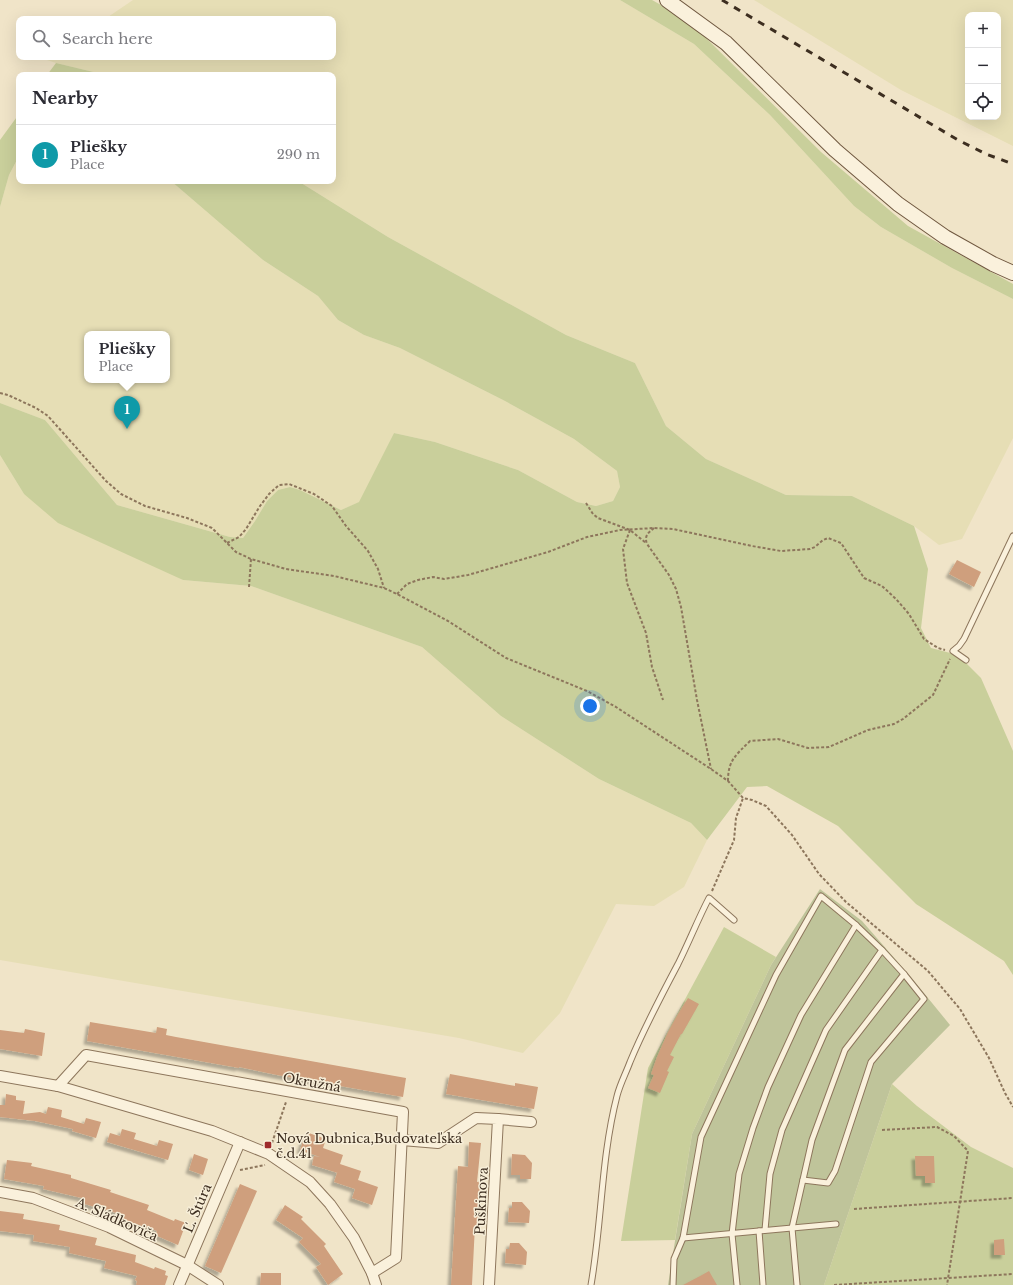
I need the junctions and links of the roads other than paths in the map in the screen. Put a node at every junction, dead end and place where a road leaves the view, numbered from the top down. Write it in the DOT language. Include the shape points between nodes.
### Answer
graph roads {
  1 [pos="667,0"];
  2 [pos="1013,273"];
  3 [pos="1013,536"];
  4 [pos="966,660"];
  5 [pos="734,920"];
  6 [pos="856,925"];
  7 [pos="882,950"];
  8 [pos="904,974"];
  9 [pos="0,1076"];
  10 [pos="58,1086"];
  11 [pos="498,1119"];
  12 [pos="531,1122"];
  13 [pos="402,1140"];
  14 [pos="240,1142"];
  15 [pos="803,1180"];
  16 [pos="0,1192"];
  17 [pos="836,1224"];
  18 [pos="792,1228"];
  19 [pos="765,1230"];
  20 [pos="759,1231"];
  21 [pos="732,1234"];
  22 [pos="683,1238"];
  23 [pos="187,1265"];
  24 [pos="372,1273"];
  25 [pos="179,1285"];
  26 [pos="218,1285"];
  27 [pos="376,1285"];
  28 [pos="489,1285"];
  29 [pos="591,1285"];
  30 [pos="672,1285"];
  31 [pos="737,1285"];
  32 [pos="763,1285"];
  33 [pos="797,1285"];
  1 -- 2 [label="main road" via="726,43 835,150 898,204 945,237"];
  3 -- 4 [label="lane" via="967,634 953,651"];
  5 -- 29 [label="lane" via="709,898 644,1030 618,1095 603,1180"];
  6 -- 7 [label="lane"];
  6 -- 21 [label="lane" via="801,1015 768,1087 739,1174"];
  6 -- 22 [label="lane" via="821,896 776,975 701,1137"];
  7 -- 8 [label="lane"];
  7 -- 19 [label="lane" via="826,1030 782,1130 770,1174"];
  8 -- 15 [label="lane" via="845,1050 812,1140"];
  8 -- 15 [label="lane" via="924,999 871,1062 835,1171 828,1183"];
  9 -- 10 [label="street"];
  10 -- 13 [label="street, Okružná" via="86,1055 403,1112"];
  10 -- 14 [label="street" via="212,1131"];
  11 -- 12 [label="street"];
  11 -- 13 [label="street" via="476,1118 438,1143"];
  11 -- 28 [label="street, Puškinova"];
  13 -- 24 [label="street, Okružná" via="396,1258"];
  14 -- 23 [label="street, Ľ. Štúra"];
  14 -- 24 [label="street" via="268,1154 310,1182 330,1204 354,1238"];
  15 -- 18 [label="lane"];
  16 -- 23 [label="street, A. Sládkoviča" via="33,1198 109,1227"];
  17 -- 18 [label="lane"];
  18 -- 19 [label="lane"];
  18 -- 33 [label="lane"];
  19 -- 20 [label="lane"];
  20 -- 21 [label="lane"];
  20 -- 32 [label="lane"];
  21 -- 22 [label="lane"];
  21 -- 31 [label="lane"];
  22 -- 30 [label="lane" via="674,1259"];
  23 -- 25 [label="street, Ľ. Štúra"];
  23 -- 26 [label="street, A. Sládkoviča"];
  24 -- 27 [label="street"];
}
